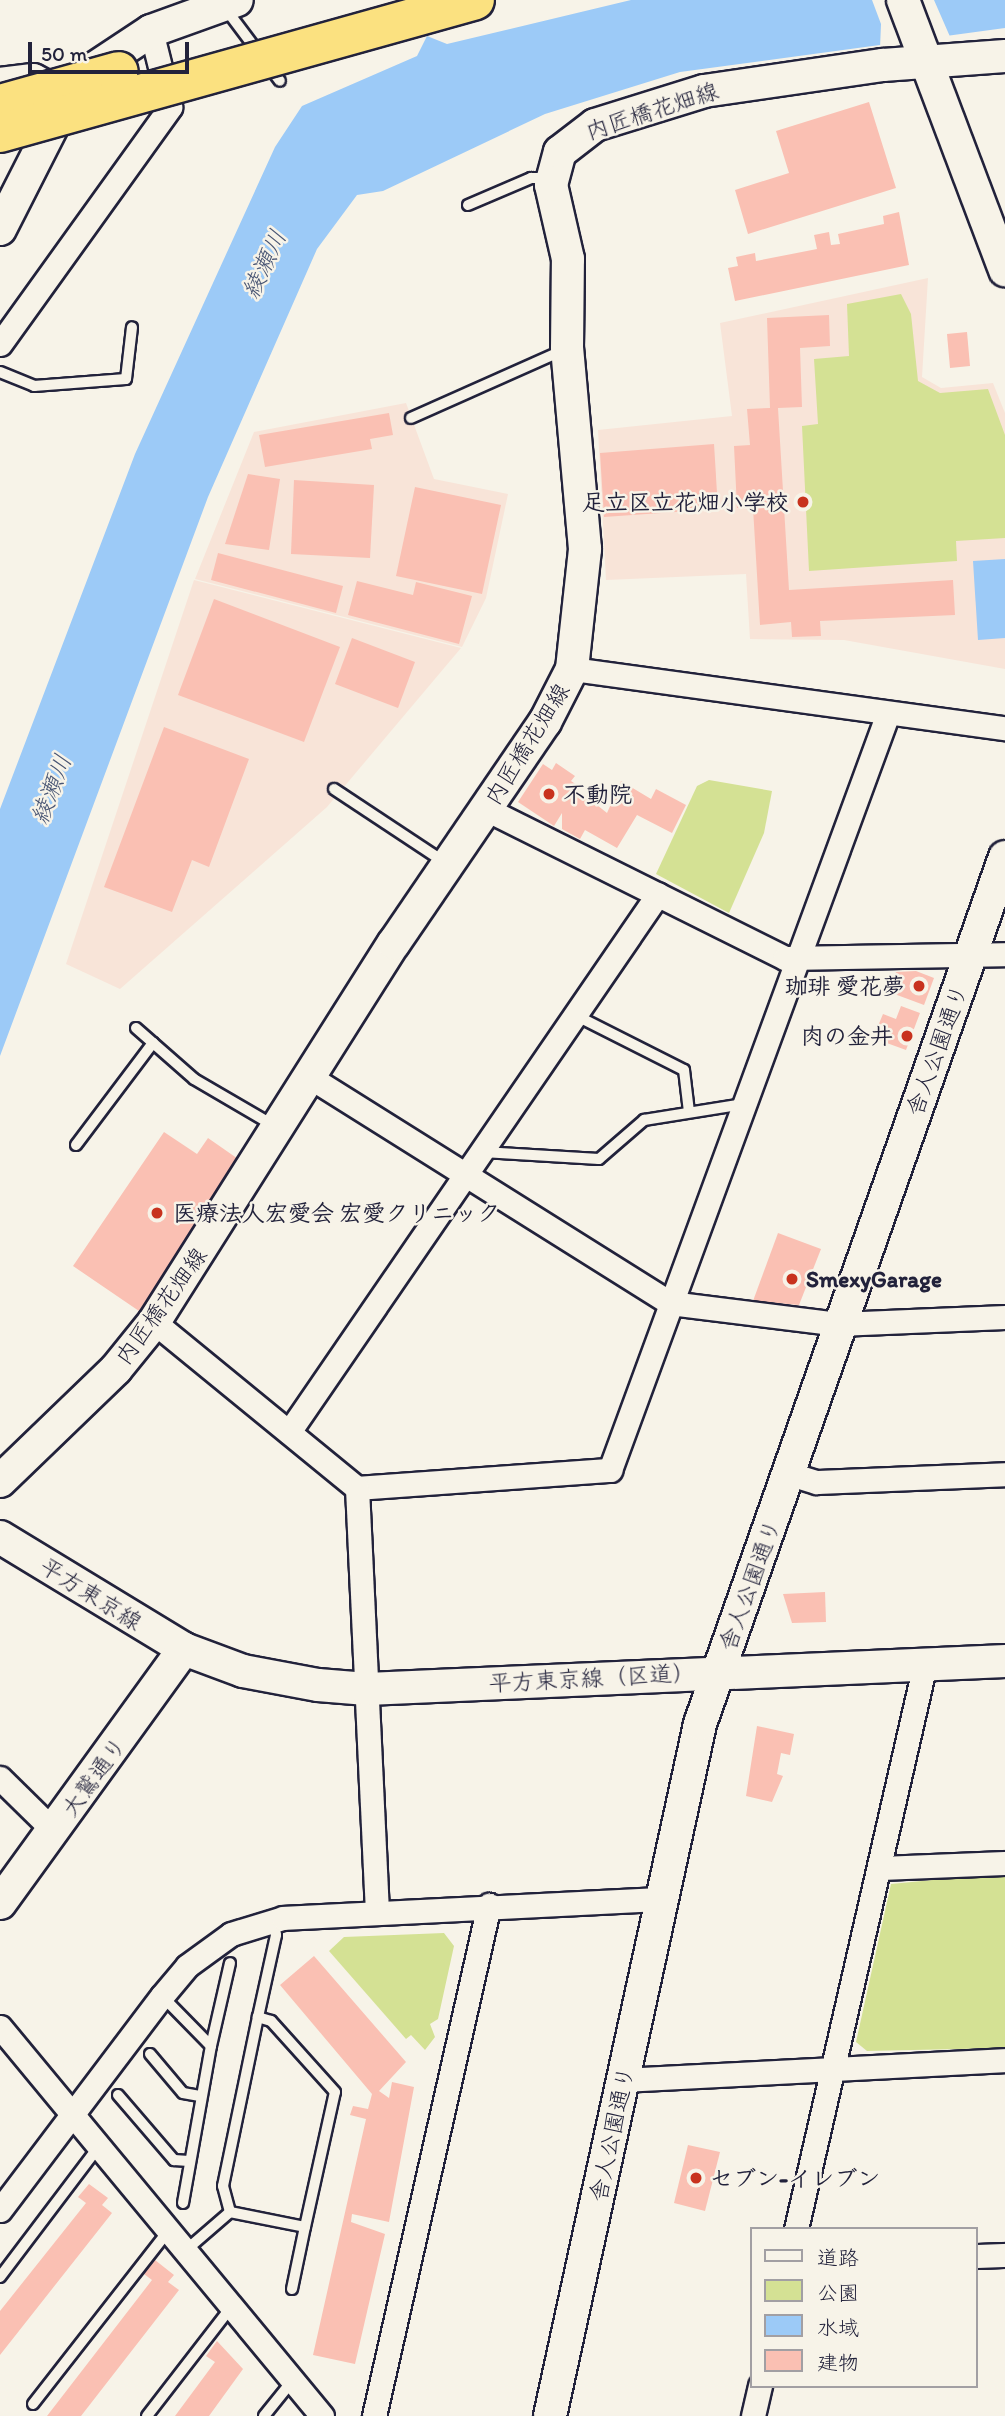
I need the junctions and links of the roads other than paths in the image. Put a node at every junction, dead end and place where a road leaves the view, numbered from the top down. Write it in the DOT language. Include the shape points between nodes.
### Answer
graph roads {
  1 [pos="374,0"];
  2 [pos="475,0"];
  3 [pos="903,0"];
  4 [pos="227,1"];
  5 [pos="151,31"];
  6 [pos="923,52"];
  7 [pos="1005,55"];
  8 [pos="280,81"];
  9 [pos="0,84"];
  10 [pos="67,97"];
  11 [pos="0,104"];
  12 [pos="0,124"];
  13 [pos="0,132"];
  14 [pos="12,173"];
  15 [pos="552,178"];
  16 [pos="468,205"];
  17 [pos="0,229"];
  18 [pos="1005,270"];
  19 [pos="132,327"];
  20 [pos="0,344"];
  21 [pos="567,349"];
  22 [pos="0,372"];
  23 [pos="411,418"];
  24 [pos="572,669"];
  25 [pos="888,713"];
  26 [pos="1005,728"];
  27 [pos="334,789"];
  28 [pos="486,809"];
  29 [pos="1005,857"];
  30 [pos="450,865"];
  31 [pos="658,894"];
  32 [pos="1005,954"];
  33 [pos="971,955"];
  34 [pos="797,960"];
  35 [pos="575,1015"];
  36 [pos="136,1028"];
  37 [pos="153,1043"];
  38 [pos="313,1079"];
  39 [pos="744,1104"];
  40 [pos="689,1112"];
  41 [pos="281,1130"];
  42 [pos="76,1144"];
  43 [pos="483,1152"];
  44 [pos="466,1177"];
  45 [pos="670,1303"];
  46 [pos="1005,1317"];
  47 [pos="154,1322"];
  48 [pos="838,1324"];
  49 [pos="289,1432"];
  50 [pos="790,1474"];
  51 [pos="1005,1474"];
  52 [pos="0,1481"];
  53 [pos="356,1488"];
  54 [pos="0,1537"];
  55 [pos="184,1649"];
  56 [pos="1005,1661"];
  57 [pos="925,1664"];
  58 [pos="718,1672"];
  59 [pos="367,1689"];
  60 [pos="0,1778"];
  61 [pos="54,1832"];
  62 [pos="1005,1863"];
  63 [pos="880,1868"];
  64 [pos="663,1899"];
  65 [pos="0,1903"];
  66 [pos="489,1905"];
  67 [pos="377,1911"];
  68 [pos="273,1920"];
  69 [pos="230,1963"];
  70 [pos="162,1996"];
  71 [pos="258,2017"];
  72 [pos="0,2027"];
  73 [pos="211,2046"];
  74 [pos="150,2054"];
  75 [pos="1005,2060"];
  76 [pos="832,2069"];
  77 [pos="624,2080"];
  78 [pos="118,2095"];
  79 [pos="200,2096"];
  80 [pos="74,2115"];
  81 [pos="100,2146"];
  82 [pos="189,2161"];
  83 [pos="183,2203"];
  84 [pos="0,2210"];
  85 [pos="230,2211"];
  86 [pos="305,2227"];
  87 [pos="796,2227"];
  88 [pos="169,2230"];
  89 [pos="185,2250"];
  90 [pos="1005,2255"];
  91 [pos="977,2256"];
  92 [pos="0,2277"];
  93 [pos="292,2289"];
  94 [pos="232,2306"];
  95 [pos="293,2380"];
  96 [pos="760,2388"];
  97 [pos="33,2404"];
  98 [pos="147,2416"];
  99 [pos="264,2416"];
  100 [pos="322,2416"];
  101 [pos="374,2416"];
  102 [pos="550,2416"];
  103 [pos="753,2416"];
  1 -- 11 [label="highway, bridge"];
  2 -- 13 [label="highway, bridge"];
  3 -- 6 [label="main road"];
  4 -- 5 [label="main road"];
  4 -- 8 [label="lane"];
  5 -- 10 [label="main road" via="95,68"];
  5 -- 20 [label="street" via="170,107"];
  6 -- 7 [label="main road"];
  6 -- 15 [label="main road, 内匠橋花畑線" via="743,83 607,121 567,143"];
  6 -- 18 [label="main road"];
  9 -- 10 [label="main road" via="33,80"];
  10 -- 12 [label="main road"];
  10 -- 14 [label="main road"];
  14 -- 17 [label="main road"];
  15 -- 16 [label="lane" via="531,178"];
  15 -- 21 [label="main road, 内匠橋花畑線" via="568,259"];
  19 -- 22 [label="lane" via="126,379 34,386"];
  21 -- 23 [label="lane"];
  21 -- 24 [label="main road, 内匠橋花畑線" via="585,549"];
  24 -- 25 [label="street"];
  24 -- 28 [label="main road, 内匠橋花畑線"];
  25 -- 26 [label="street"];
  25 -- 34 [label="street"];
  27 -- 30 [label="lane"];
  28 -- 30 [label="main road, 内匠橋花畑線"];
  28 -- 31 [label="street"];
  29 -- 33 [label="main road, 舎人公園通り"];
  30 -- 38 [label="main road, 内匠橋花畑線" via="394,943"];
  31 -- 34 [label="street"];
  31 -- 35 [label="street"];
  32 -- 33 [label="street"];
  33 -- 34 [label="street"];
  33 -- 48 [label="main road, 舎人公園通り"];
  34 -- 39 [label="street"];
  35 -- 40 [label="lane" via="684,1070"];
  35 -- 43 [label="street"];
  36 -- 37 [label="lane"];
  37 -- 41 [label="lane" via="194,1079"];
  37 -- 42 [label="lane"];
  38 -- 41 [label="main road, 内匠橋花畑線"];
  38 -- 44 [label="street"];
  39 -- 40 [label="lane"];
  39 -- 45 [label="street"];
  40 -- 43 [label="lane" via="644,1120 599,1159"];
  41 -- 47 [label="main road, 内匠橋花畑線"];
  43 -- 44 [label="street"];
  44 -- 45 [label="street"];
  44 -- 49 [label="street"];
  45 -- 48 [label="street"];
  45 -- 53 [label="street" via="610,1470"];
  46 -- 48 [label="street"];
  47 -- 49 [label="street"];
  47 -- 52 [label="main road, 内匠橋花畑線" via="116,1369"];
  48 -- 50 [label="main road, 舎人公園通り"];
  49 -- 53 [label="street"];
  50 -- 51 [label="street" via="817,1482"];
  50 -- 58 [label="main road, 舎人公園通り"];
  53 -- 59 [label="street"];
  54 -- 55 [label="main road, 平方東京線"];
  55 -- 59 [label="main road, 平方東京線（区道）" via="253,1673"];
  55 -- 61 [label="main road, 大鷲通り"];
  56 -- 57 [label="main road, 平方東京線（区道）"];
  57 -- 58 [label="main road, 平方東京線（区道）"];
  57 -- 63 [label="street"];
  58 -- 59 [label="main road, 平方東京線（区道）"];
  58 -- 64 [label="main road, 舎人公園通り"];
  59 -- 67 [label="street"];
  60 -- 61 [label="street"];
  61 -- 65 [label="main road, 大鷲通り"];
  62 -- 63 [label="street"];
  63 -- 76 [label="street"];
  64 -- 66 [label="street"];
  64 -- 77 [label="main road, 舎人公園通り"];
  66 -- 67 [label="street"];
  66 -- 101 [label="street"];
  67 -- 68 [label="street"];
  68 -- 70 [label="street" via="208,1949"];
  68 -- 71 [label="lane" via="276,1935"];
  69 -- 73 [label="lane"];
  70 -- 73 [label="lane"];
  70 -- 80 [label="street"];
  71 -- 85 [label="lane" via="223,2186"];
  71 -- 86 [label="lane" via="271,2021 335,2092"];
  72 -- 80 [label="street"];
  73 -- 79 [label="lane"];
  74 -- 79 [label="lane" via="183,2093"];
  75 -- 76 [label="street"];
  76 -- 77 [label="street"];
  76 -- 87 [label="street"];
  77 -- 102 [label="main road, 舎人公園通り"];
  78 -- 82 [label="lane" via="174,2160"];
  79 -- 82 [label="lane"];
  80 -- 81 [label="street"];
  80 -- 84 [label="street"];
  81 -- 88 [label="street"];
  81 -- 92 [label="lane"];
  82 -- 83 [label="lane"];
  85 -- 86 [label="lane"];
  85 -- 89 [label="lane"];
  86 -- 93 [label="lane"];
  88 -- 89 [label="street"];
  88 -- 97 [label="lane"];
  89 -- 94 [label="street"];
  90 -- 91 [label="street"];
  94 -- 95 [label="street"];
  94 -- 98 [label="lane"];
  95 -- 99 [label="lane"];
  95 -- 100 [label="street"];
  96 -- 103 [label="street"];
}
